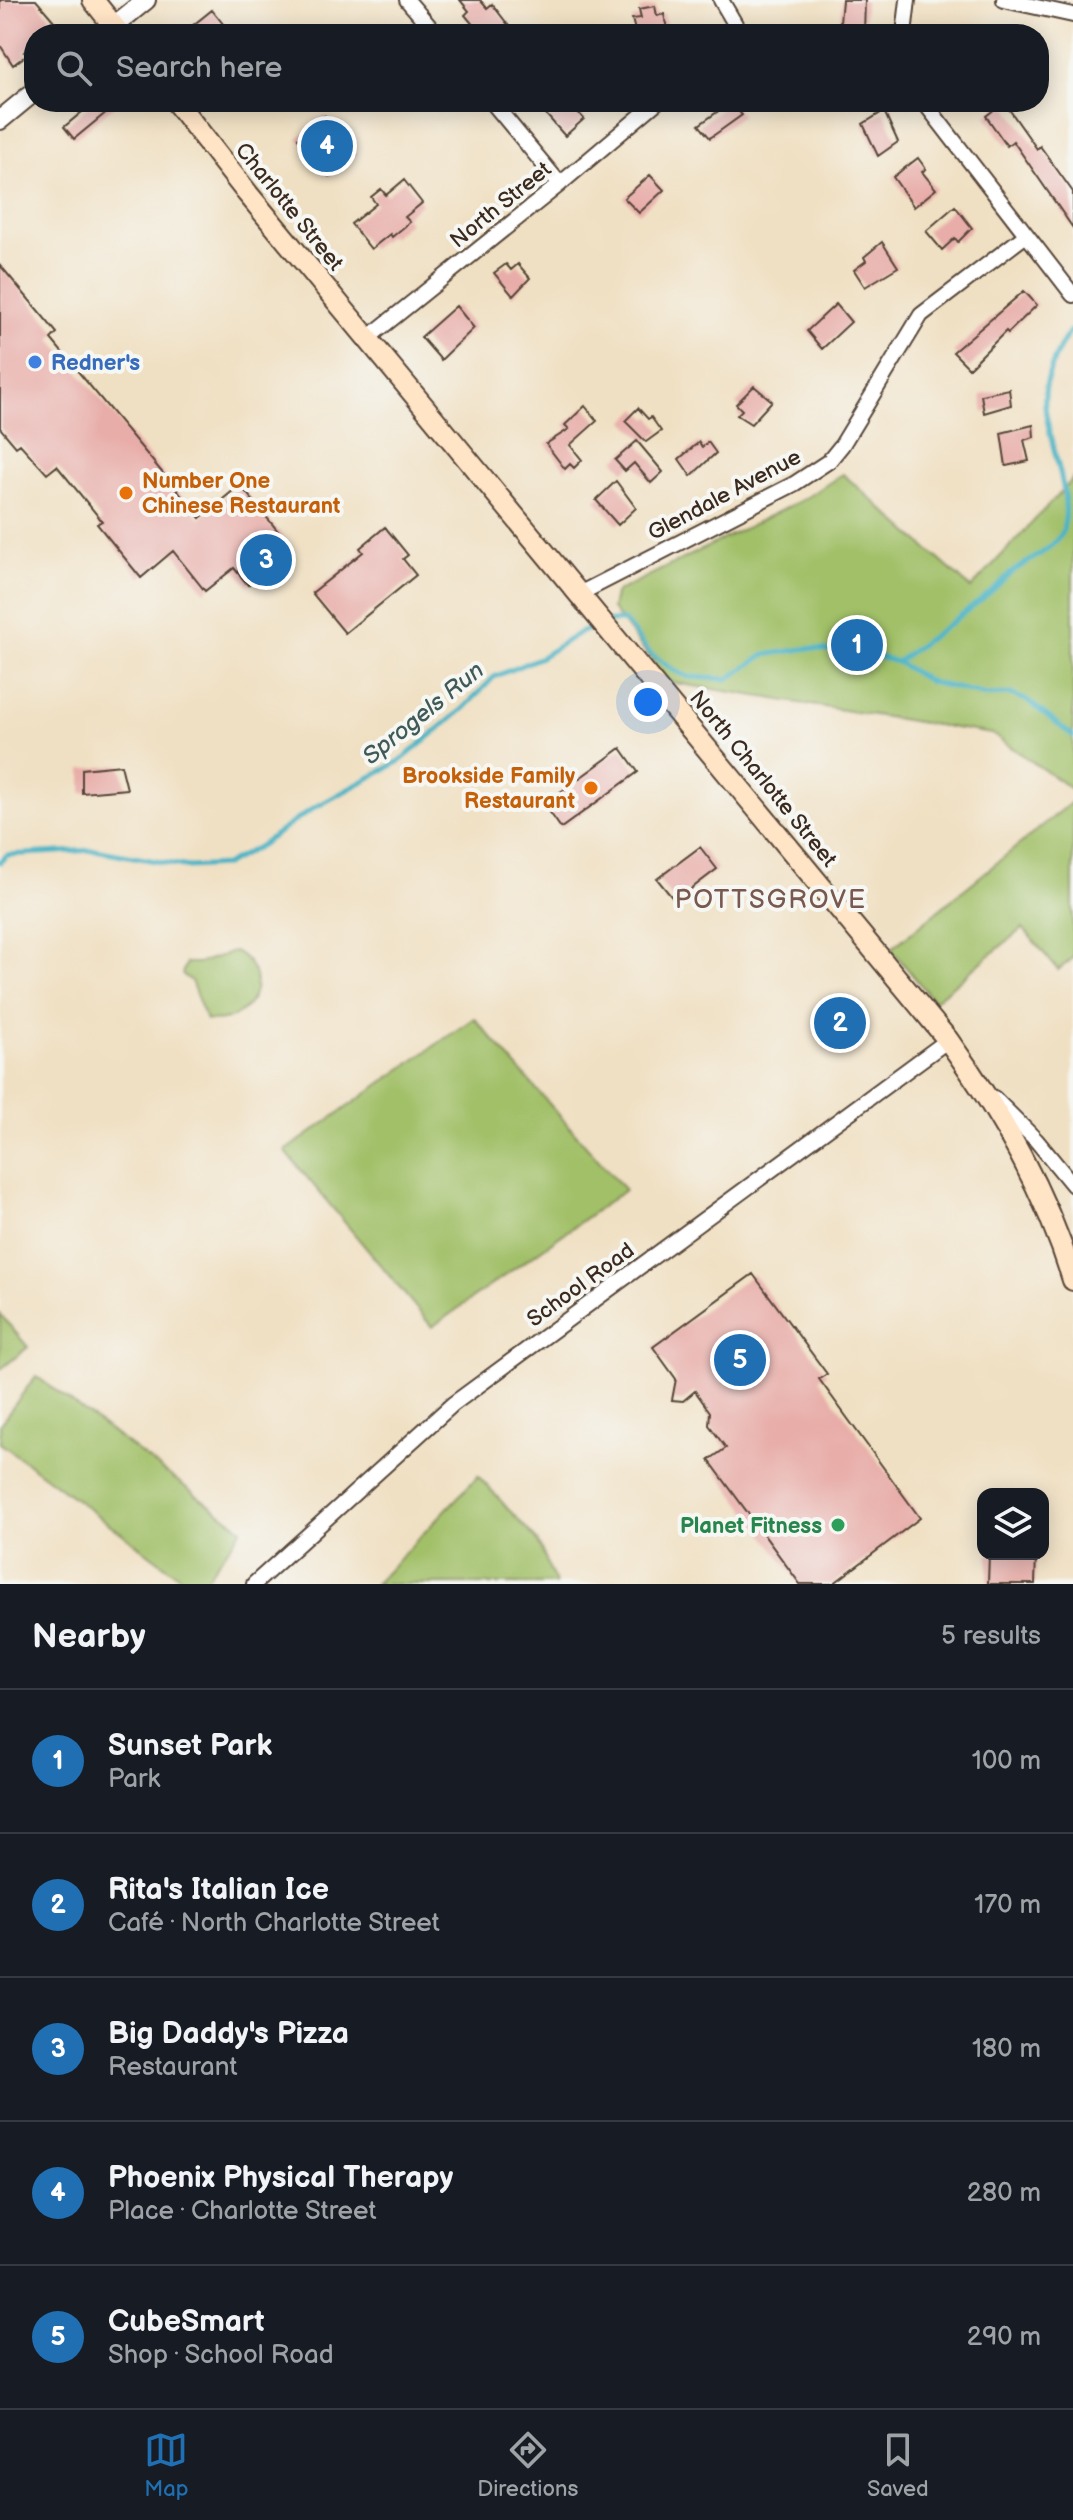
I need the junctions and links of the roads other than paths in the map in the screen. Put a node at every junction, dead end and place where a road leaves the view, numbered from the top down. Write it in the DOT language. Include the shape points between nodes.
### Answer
graph roads {
  1 [pos="93,0"];
  2 [pos="146,0"];
  3 [pos="407,0"];
  4 [pos="908,0"];
  5 [pos="1004,0"];
  6 [pos="722,2"];
  7 [pos="1073,15"];
  8 [pos="108,24"];
  9 [pos="120,24"];
  10 [pos="427,24"];
  11 [pos="735,24"];
  12 [pos="905,24"];
  13 [pos="24,100"];
  14 [pos="184,112"];
  15 [pos="500,112"];
  16 [pos="645,112"];
  17 [pos="932,112"];
  18 [pos="0,120"];
  19 [pos="560,184"];
  20 [pos="1026,235"];
  21 [pos="1073,295"];
  22 [pos="368,338"];
  23 [pos="581,593"];
  24 [pos="948,1040"];
  25 [pos="979,1083"];
  26 [pos="1073,1185"];
  27 [pos="1073,1280"];
  28 [pos="254,1584"];
  1 -- 8 [label="main road"];
  2 -- 9 [label="street"];
  3 -- 10 [label="street"];
  4 -- 12 [label="street"];
  5 -- 7 [label="street"];
  6 -- 11 [label="street"];
  13 -- 18 [label="street"];
  14 -- 22 [label="main road, Charlotte Street"];
  15 -- 19 [label="street"];
  16 -- 19 [label="street, North Street"];
  17 -- 20 [label="street"];
  19 -- 22 [label="street, North Street"];
  20 -- 21 [label="street"];
  20 -- 23 [label="street, Glendale Avenue" via="921,315 829,461"];
  22 -- 23 [label="main road, North Charlotte Street"];
  23 -- 24 [label="main road, North Charlotte Street"];
  24 -- 25 [label="main road, North Charlotte Street"];
  24 -- 28 [label="street, School Road" via="453,1404"];
  25 -- 26 [label="street"];
  25 -- 27 [label="main road, North Charlotte Street" via="1021,1154"];
}
